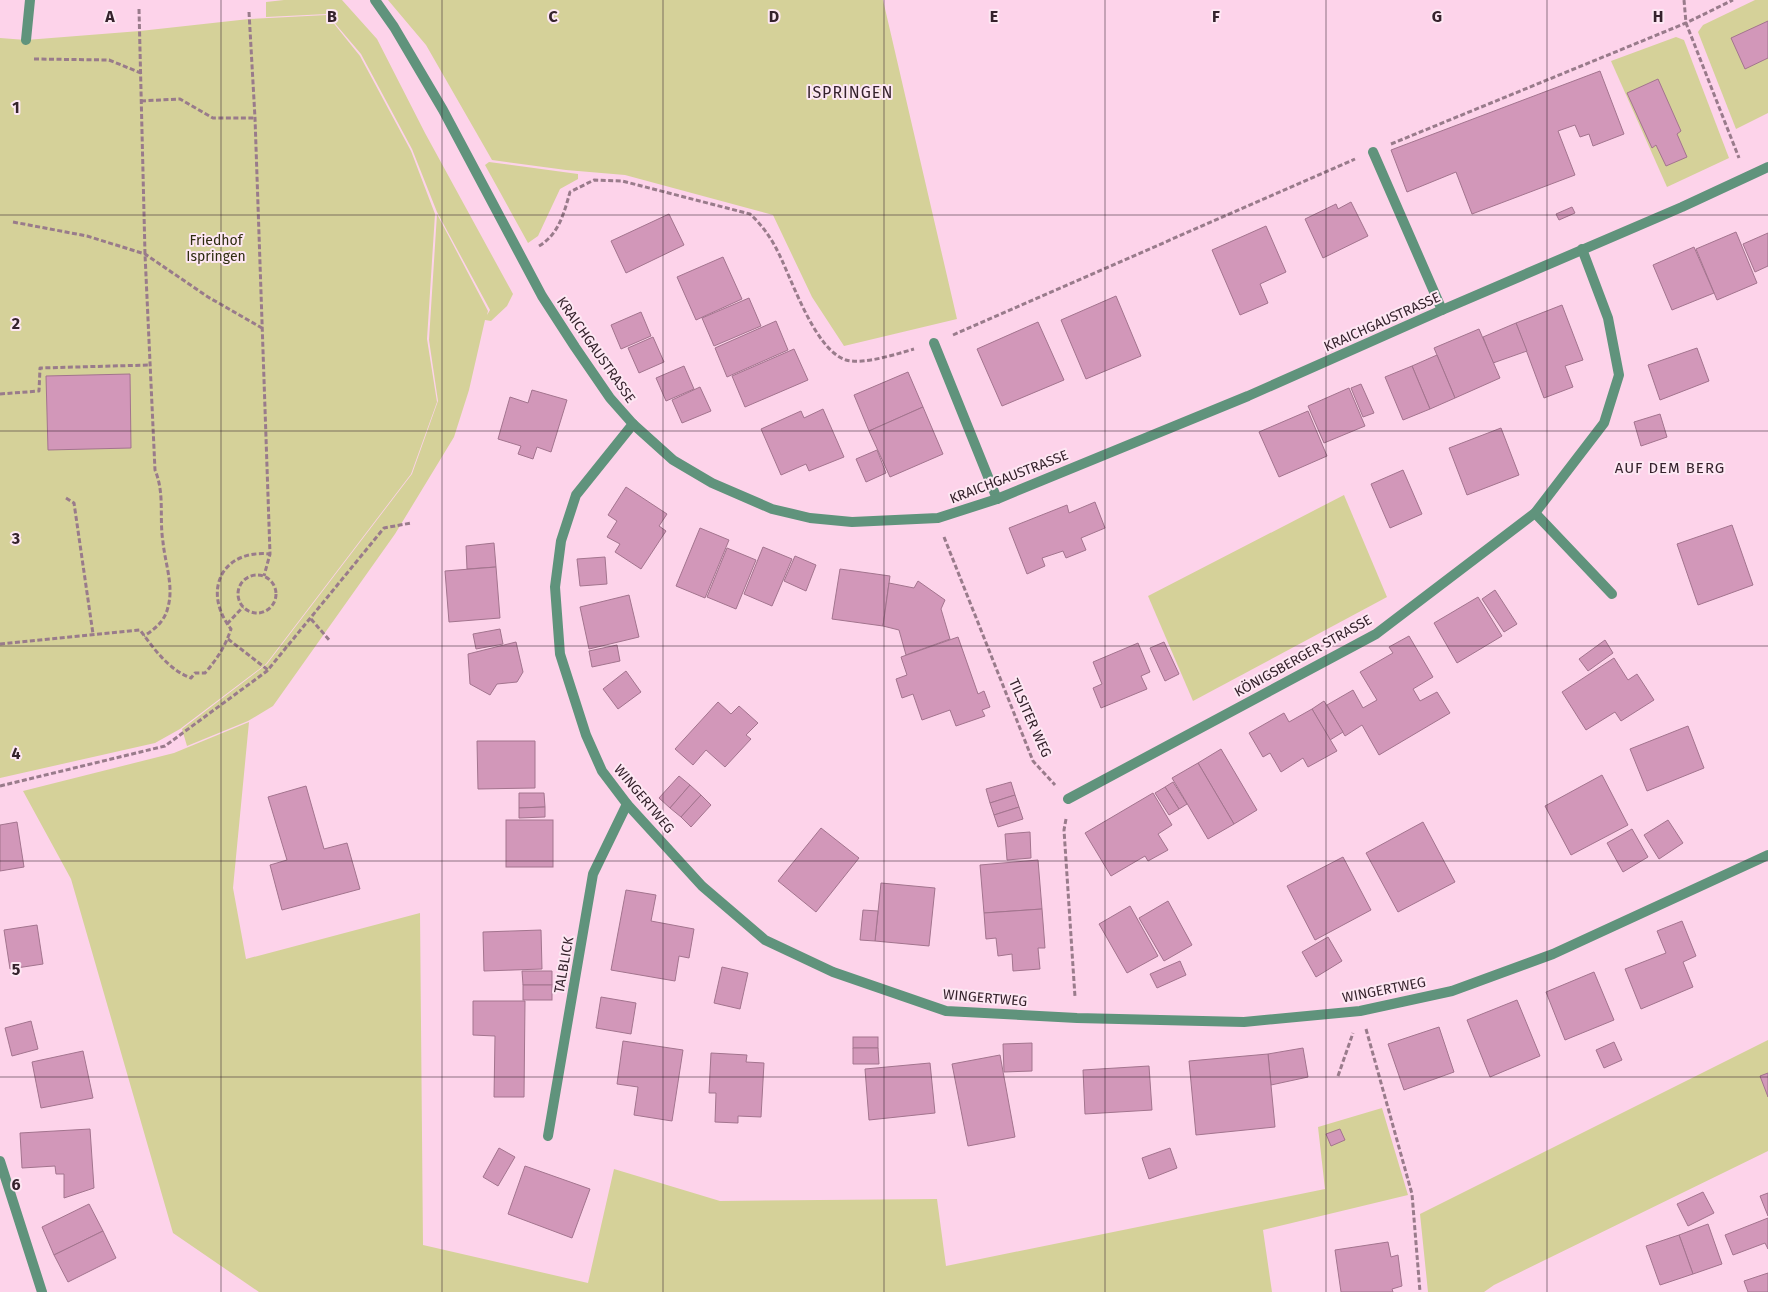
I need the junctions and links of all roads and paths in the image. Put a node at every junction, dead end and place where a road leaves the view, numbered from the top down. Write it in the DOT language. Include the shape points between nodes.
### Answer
graph roads {
  1 [pos="30,0"];
  2 [pos="375,0"];
  3 [pos="1684,0"];
  4 [pos="1733,0"];
  5 [pos="139,9"];
  6 [pos="249,12"];
  7 [pos="1686,23"];
  8 [pos="26,40"];
  9 [pos="25,59"];
  10 [pos="140,73"];
  11 [pos="142,101"];
  12 [pos="254,118"];
  13 [pos="1373,152"];
  14 [pos="1768,167"];
  15 [pos="1747,177"];
  16 [pos="13,222"];
  17 [pos="1582,249"];
  18 [pos="144,254"];
  19 [pos="522,255"];
  20 [pos="1442,310"];
  21 [pos="262,328"];
  22 [pos="934,343"];
  23 [pos="150,365"];
  24 [pos="0,394"];
  25 [pos="634,424"];
  26 [pos="66,498"];
  27 [pos="997,499"];
  28 [pos="1534,513"];
  29 [pos="938,518"];
  30 [pos="411,523"];
  31 [pos="270,554"];
  32 [pos="264,576"];
  33 [pos="1612,594"];
  34 [pos="243,607"];
  35 [pos="311,619"];
  36 [pos="227,624"];
  37 [pos="93,634"];
  38 [pos="144,636"];
  39 [pos="228,638"];
  40 [pos="330,641"];
  41 [pos="0,644"];
  42 [pos="268,670"];
  43 [pos="0,786"];
  44 [pos="1068,799"];
  45 [pos="627,804"];
  46 [pos="1768,854"];
  47 [pos="1360,1011"];
  48 [pos="1077,1018"];
  49 [pos="1369,1039"];
  50 [pos="1338,1076"];
  51 [pos="548,1136"];
  52 [pos="0,1161"];
  53 [pos="42,1292"];
  54 [pos="1420,1292"];
  1 -- 8 [label="street"];
  2 -- 19 [label="street, KRAICHGAUSTRASSE" via="443,110"];
  3 -- 7 [label="path"];
  4 -- 7 [label="path"];
  5 -- 10 [label="path"];
  6 -- 12 [label="path"];
  7 -- 13 [label="path"];
  7 -- 15 [label="path"];
  9 -- 10 [label="path" via="109,60"];
  10 -- 11 [label="path"];
  11 -- 12 [label="path" via="180,99 213,118"];
  11 -- 18 [label="path"];
  12 -- 21 [label="path"];
  13 -- 20 [label="street"];
  13 -- 22 [label="path"];
  14 -- 15 [label="street, KRAICHGAUSTRASSE"];
  15 -- 17 [label="street, KRAICHGAUSTRASSE"];
  16 -- 18 [label="path" via="87,236"];
  17 -- 20 [label="street, KRAICHGAUSTRASSE"];
  17 -- 28 [label="street, KÖNIGSBERGER STRASSE" via="1608,318 1619,375 1604,424"];
  18 -- 21 [label="path"];
  18 -- 23 [label="path"];
  19 -- 22 [label="path" via="544,242 560,223 570,192 594,180 622,180 750,214 761,224 776,248 805,313 826,346 845,360 859,362"];
  19 -- 25 [label="street, KRAICHGAUSTRASSE" via="542,296 575,347 610,398"];
  20 -- 27 [label="street, KRAICHGAUSTRASSE" via="1248,396"];
  21 -- 31 [label="path"];
  22 -- 27 [label="street"];
  23 -- 24 [label="path" via="40,368 39,391"];
  23 -- 38 [label="path" via="155,470 160,482 162,540 170,584 165,616"];
  25 -- 29 [label="street, KRAICHGAUSTRASSE" via="673,460 712,483 772,509 810,518 852,522"];
  25 -- 45 [label="street, WINGERTWEG" via="576,495 560,541 556,587 560,654 586,735 602,770"];
  26 -- 37 [label="path" via="74,503"];
  27 -- 29 [label="street, KRAICHGAUSTRASSE"];
  28 -- 33 [label="street"];
  28 -- 44 [label="street, KÖNIGSBERGER STRASSE" via="1376,634"];
  29 -- 44 [label="path, TILSITER WEG" via="1033,761"];
  30 -- 35 [label="path" via="384,528"];
  31 -- 32 [label="path"];
  31 -- 36 [label="path" via="250,554 236,559 226,568 217,594 218,606"];
  32 -- 34 [label="path" via="250,576 241,584 238,595"];
  32 -- 34 [label="path" via="274,586 274,602 260,612"];
  34 -- 36 [label="path"];
  35 -- 40 [label="path"];
  35 -- 42 [label="path"];
  36 -- 39 [label="path" via="231,630"];
  37 -- 38 [label="path" via="140,630"];
  37 -- 41 [label="path"];
  38 -- 39 [label="path" via="169,666 191,678 195,673 205,673 221,654"];
  39 -- 42 [label="path"];
  42 -- 43 [label="path" via="165,746"];
  44 -- 48 [label="path" via="1064,830"];
  45 -- 48 [label="street, WINGERTWEG" via="702,886 765,940 833,972 946,1011"];
  45 -- 51 [label="street, TALBLICK" via="593,874"];
  46 -- 47 [label="street, WINGERTWEG" via="1553,954 1452,991"];
  47 -- 48 [label="street, WINGERTWEG" via="1244,1022"];
  47 -- 50 [label="path"];
  49 -- 54 [label="path" via="1412,1194"];
  52 -- 53 [label="street"];
}
